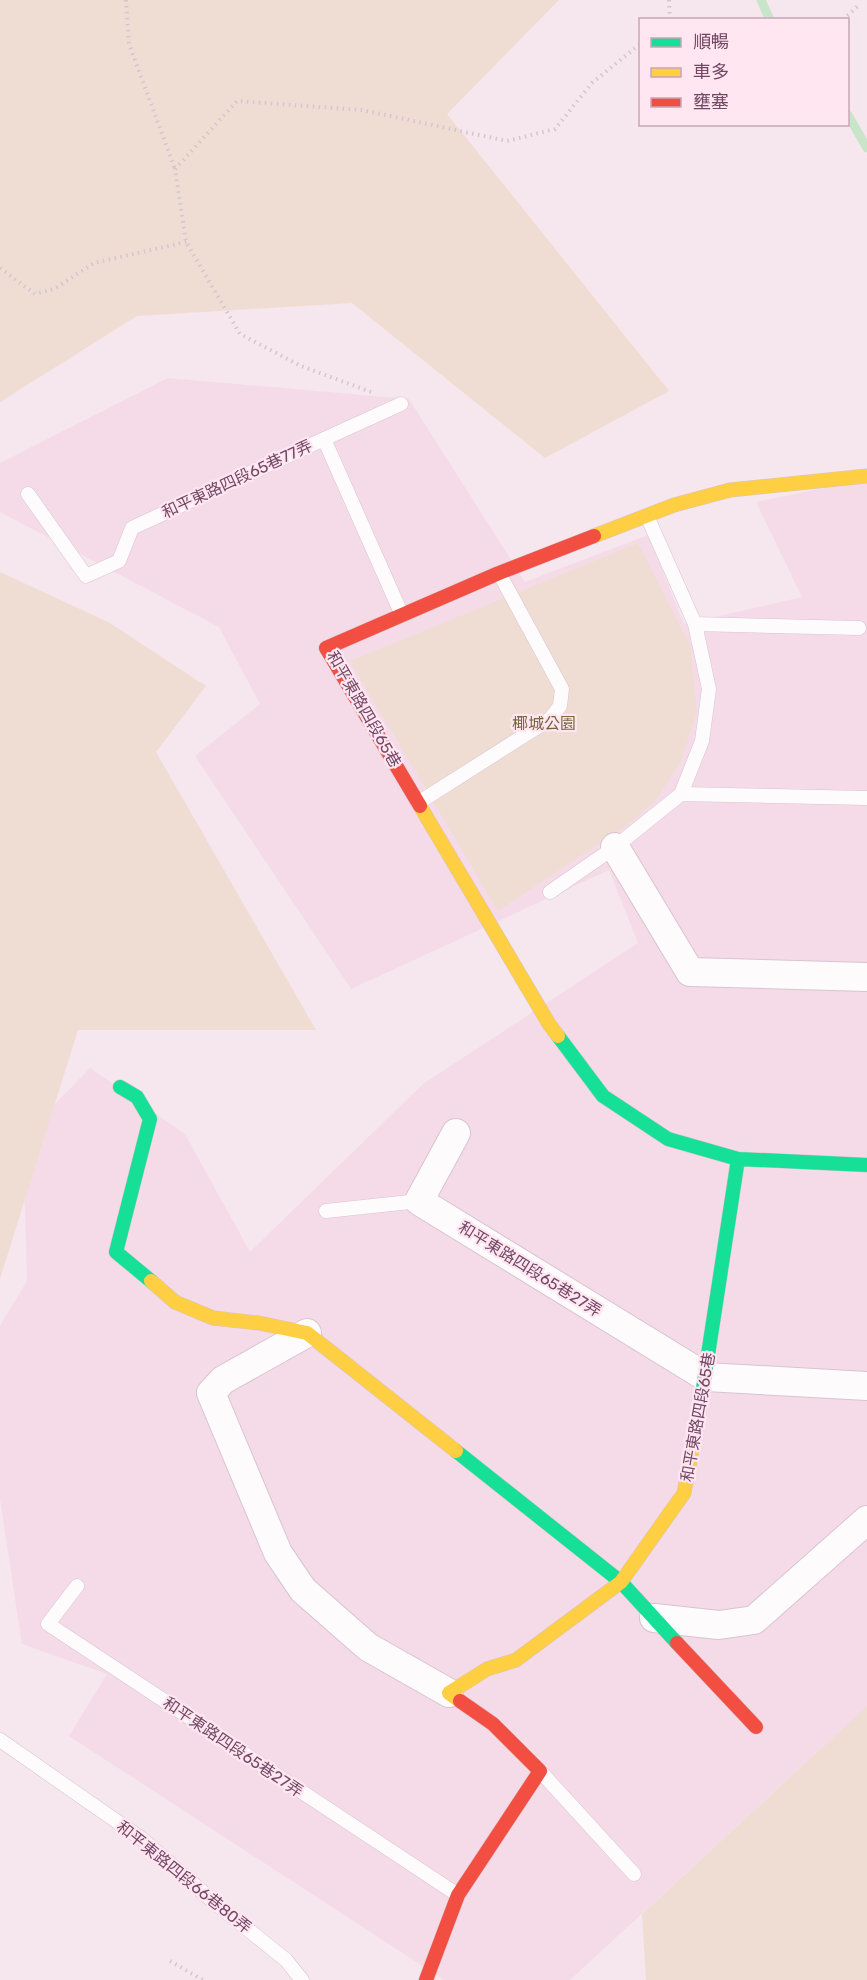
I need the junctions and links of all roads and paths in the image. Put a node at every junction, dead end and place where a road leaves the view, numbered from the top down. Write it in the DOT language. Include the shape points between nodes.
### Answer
graph roads {
  1 [pos="126,0"];
  2 [pos="669,0"];
  3 [pos="860,4"];
  4 [pos="670,18"];
  5 [pos="845,18"];
  6 [pos="639,45"];
  7 [pos="175,169"];
  8 [pos="186,242"];
  9 [pos="0,268"];
  10 [pos="401,404"];
  11 [pos="324,439"];
  12 [pos="867,476"];
  13 [pos="28,494"];
  14 [pos="647,516"];
  15 [pos="499,573"];
  16 [pos="402,615"];
  17 [pos="694,624"];
  18 [pos="859,628"];
  19 [pos="681,794"];
  20 [pos="867,798"];
  21 [pos="418,802"];
  22 [pos="615,847"];
  23 [pos="550,892"];
  24 [pos="867,977"];
  25 [pos="120,1088"];
  26 [pos="456,1133"];
  27 [pos="738,1159"];
  28 [pos="867,1165"];
  29 [pos="419,1201"];
  30 [pos="326,1211"];
  31 [pos="307,1333"];
  32 [pos="706,1377"];
  33 [pos="867,1386"];
  34 [pos="867,1520"];
  35 [pos="621,1582"];
  36 [pos="76,1586"];
  37 [pos="654,1618"];
  38 [pos="449,1693"];
  39 [pos="756,1727"];
  40 [pos="0,1740"];
  41 [pos="540,1771"];
  42 [pos="634,1874"];
  43 [pos="458,1895"];
  44 [pos="170,1961"];
  45 [pos="203,1980"];
  46 [pos="302,1980"];
  47 [pos="426,1980"];
  1 -- 7 [label="path" via="129,44"];
  2 -- 4 [label="path"];
  3 -- 5 [label="path"];
  6 -- 7 [label="path" via="592,83 555,129 507,141 362,110 237,101"];
  7 -- 8 [label="path"];
  8 -- 9 [label="path" via="94,263 54,290 35,294"];
  8 -- 10 [label="path" via="240,334 301,366"];
  10 -- 11 [label="lane"];
  11 -- 13 [label="lane, 和平東路四段65巷77弄" via="132,528 119,561 86,576"];
  11 -- 16 [label="lane, 和平東路四段65巷77弄"];
  12 -- 14 [label="street, 和平東路四段65巷" via="730,490"];
  14 -- 15 [label="street, 和平東路四段65巷"];
  14 -- 17 [label="lane"];
  15 -- 16 [label="street, 和平東路四段65巷"];
  15 -- 21 [label="lane" via="562,689 560,706 550,719"];
  16 -- 21 [label="street, 和平東路四段65巷" via="326,648"];
  17 -- 18 [label="lane"];
  17 -- 19 [label="lane" via="709,689 702,741"];
  19 -- 20 [label="lane"];
  19 -- 22 [label="lane"];
  21 -- 27 [label="street, 和平東路四段65巷" via="549,1024 603,1096 668,1139"];
  22 -- 23 [label="lane"];
  22 -- 24 [label="street" via="690,972"];
  25 -- 31 [label="street" via="137,1096 150,1119 116,1252 175,1302 213,1317"];
  26 -- 29 [label="street"];
  27 -- 28 [label="street, 和平東路四段65巷"];
  27 -- 32 [label="street, 和平東路四段65巷"];
  29 -- 30 [label="lane"];
  29 -- 32 [label="street, 和平東路四段65巷27弄"];
  31 -- 35 [label="street"];
  31 -- 38 [label="street" via="223,1380 211,1393 278,1553 303,1590 368,1647"];
  32 -- 33 [label="street"];
  32 -- 35 [label="street, 和平東路四段65巷" via="684,1493"];
  34 -- 37 [label="street" via="754,1620 719,1625"];
  35 -- 37 [label="street"];
  35 -- 38 [label="street, 和平東路四段65巷" via="516,1660 487,1669"];
  36 -- 43 [label="lane, 和平東路四段65巷27弄" via="48,1624"];
  37 -- 39 [label="street"];
  38 -- 41 [label="street" via="493,1724"];
  40 -- 46 [label="lane, 和平東路四段66巷80弄" via="142,1839 286,1960"];
  41 -- 42 [label="lane"];
  41 -- 43 [label="street"];
  43 -- 47 [label="street"];
  44 -- 45 [label="path"];
}
